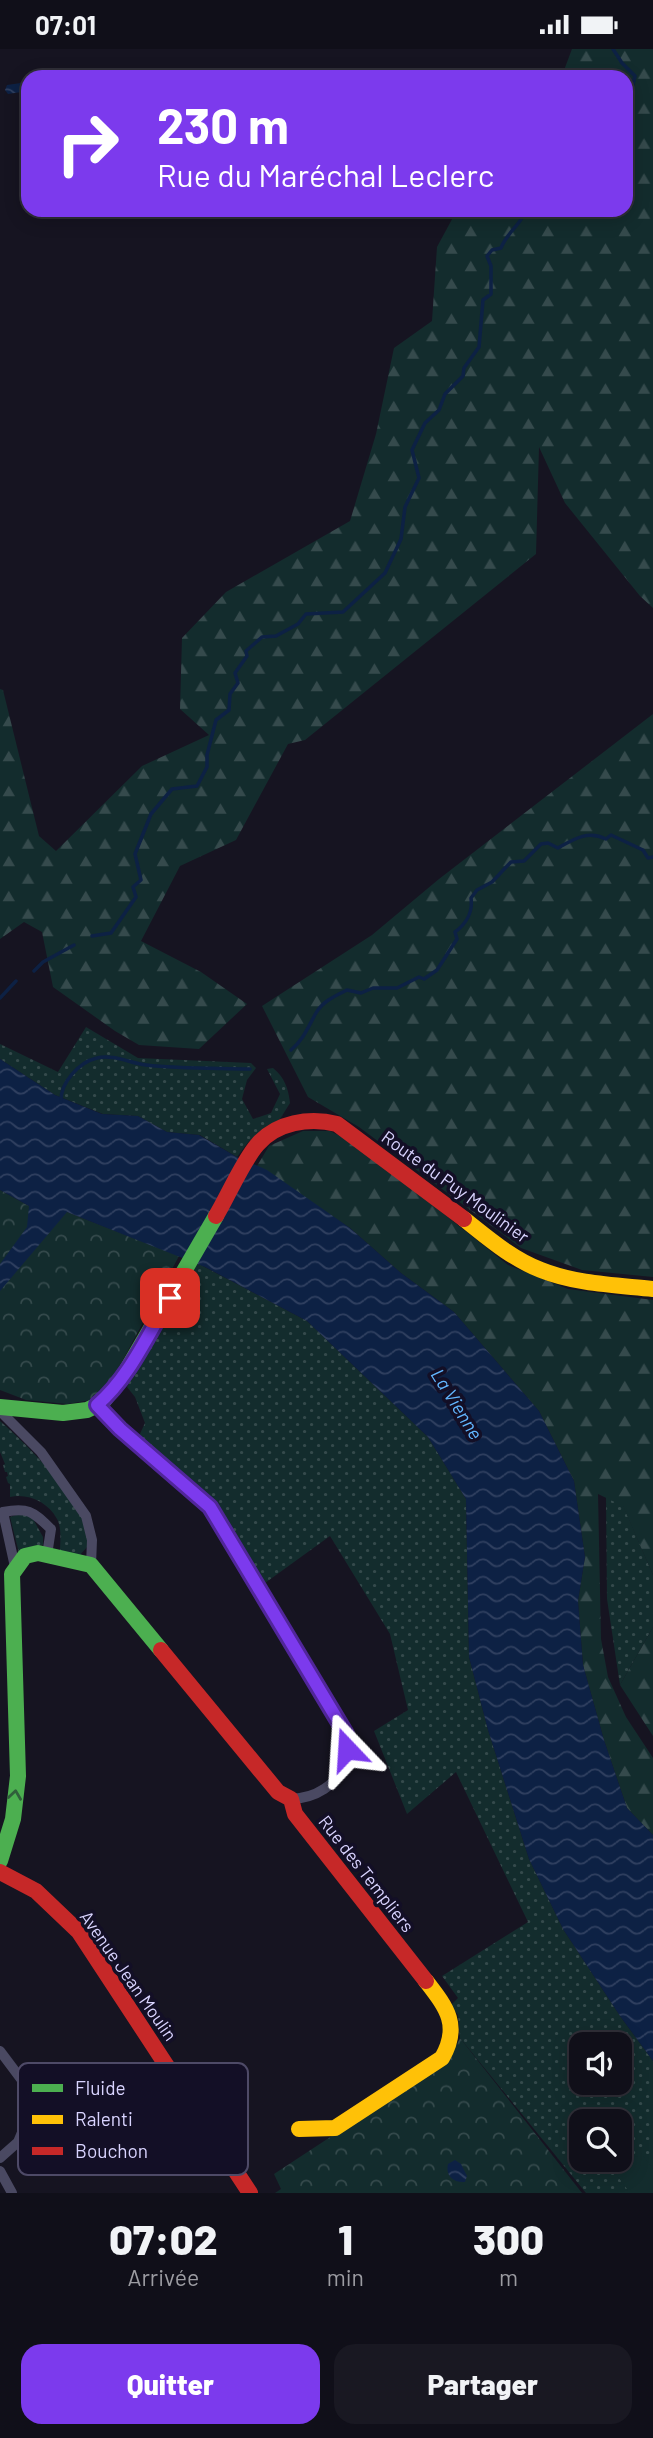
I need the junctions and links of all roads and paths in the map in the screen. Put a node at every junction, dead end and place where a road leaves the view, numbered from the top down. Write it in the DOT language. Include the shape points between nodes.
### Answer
graph roads {
  1 [pos="653,1289"];
  2 [pos="97,1405"];
  3 [pos="0,1409"];
  4 [pos="47,1555"];
  5 [pos="91,1565"];
  6 [pos="15,1567"];
  7 [pos="7,1616"];
  8 [pos="291,1799"];
  9 [pos="0,1861"];
  10 [pos="0,1871"];
  11 [pos="0,2051"];
  12 [pos="165,2063"];
  13 [pos="18,2076"];
  14 [pos="299,2129"];
  15 [pos="18,2142"];
  16 [pos="0,2158"];
  17 [pos="0,2171"];
  18 [pos="238,2175"];
  19 [pos="12,2193"];
  20 [pos="250,2193"];
  1 -- 2 [label="main road, Route du Puy Moulinier" via="577,1281 540,1270 510,1254 337,1124 303,1121 267,1135 251,1156 125,1373"];
  2 -- 3 [label="main road" via="77,1412"];
  2 -- 8 [label="street" via="210,1507 346,1734 349,1764 335,1782 316,1795"];
  3 -- 5 [label="street" via="41,1452 86,1516 92,1540"];
  4 -- 5 [label="main road"];
  4 -- 6 [label="main road" via="25,1556"];
  4 -- 6 [label="street" via="51,1529 34,1512 4,1512"];
  5 -- 8 [label="main road, Rue des Templiers" via="278,1792"];
  6 -- 7 [label="main road"];
  9 -- 7 [label="main road, one-way" via="8,1843 19,1743"];
  8 -- 14 [label="main road, Rue des Templiers" via="295,1814 446,2007 453,2029 451,2045 442,2058 335,2128"];
  10 -- 12 [label="main road, Avenue Jean Moulin" via="36,1891 79,1932"];
  11 -- 13 [label="street"];
  15 -- 16 [label="street"];
  17 -- 19 [label="street"];
  18 -- 20 [label="main road, Avenue Jean Moulin"];
}
